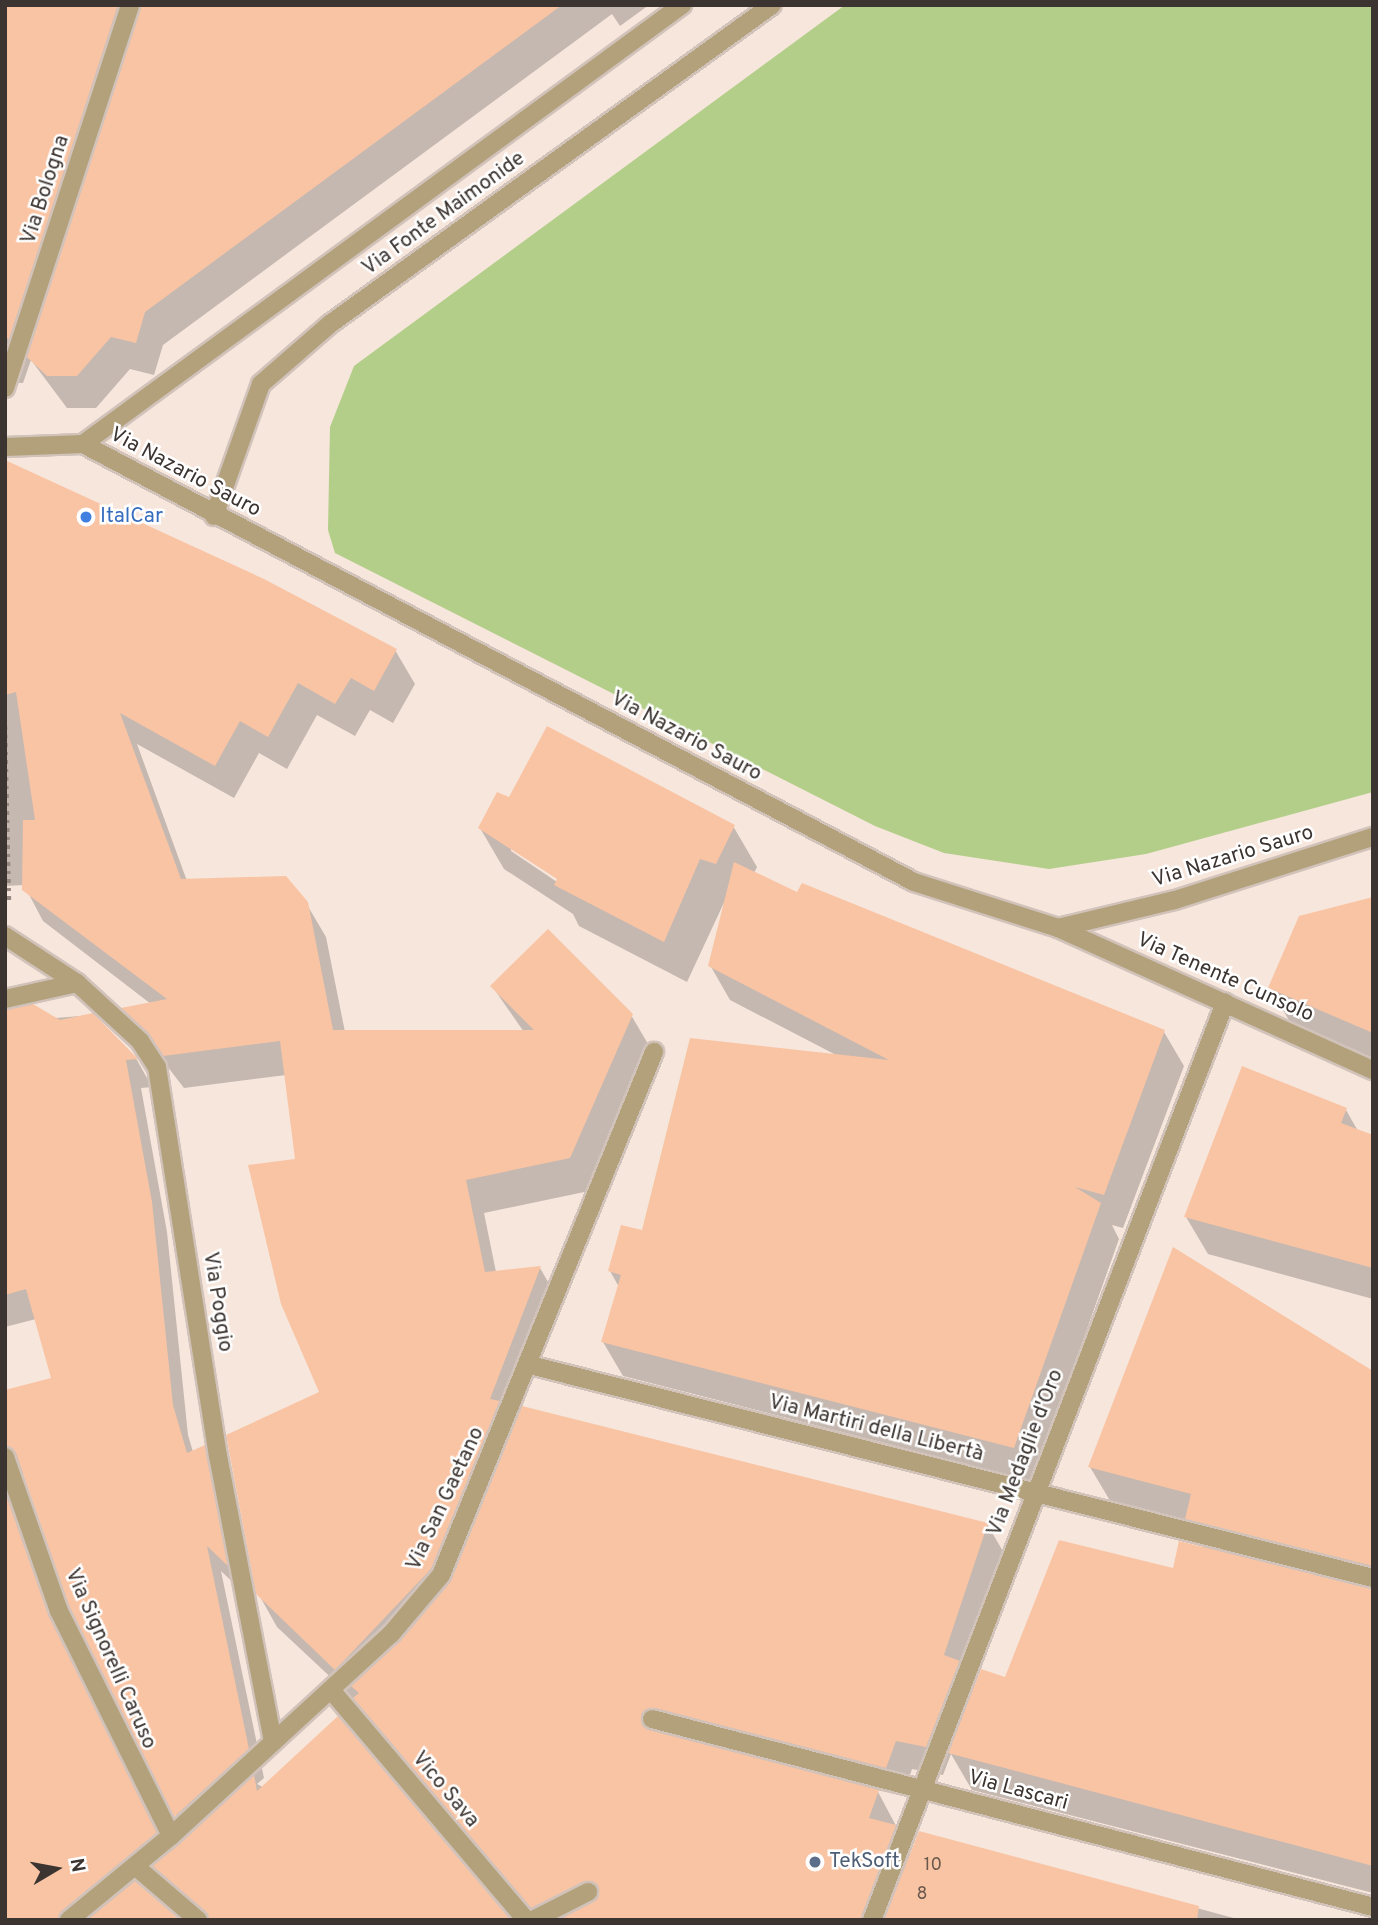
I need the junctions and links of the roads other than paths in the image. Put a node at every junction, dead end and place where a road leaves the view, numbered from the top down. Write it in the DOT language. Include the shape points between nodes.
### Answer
graph roads {
  1 [pos="130,5"];
  2 [pos="682,5"];
  3 [pos="772,5"];
  4 [pos="5,388"];
  5 [pos="83,443"];
  6 [pos="5,447"];
  7 [pos="214,516"];
  8 [pos="1373,837"];
  9 [pos="1058,928"];
  10 [pos="7,937"];
  11 [pos="77,983"];
  12 [pos="5,999"];
  13 [pos="1225,1003"];
  14 [pos="654,1052"];
  15 [pos="1373,1070"];
  16 [pos="530,1365"];
  17 [pos="5,1457"];
  18 [pos="1035,1493"];
  19 [pos="1373,1578"];
  20 [pos="331,1690"];
  21 [pos="652,1719"];
  22 [pos="273,1742"];
  23 [pos="921,1789"];
  24 [pos="171,1836"];
  25 [pos="135,1866"];
  26 [pos="588,1892"];
  27 [pos="1373,1907"];
  28 [pos="69,1920"];
  29 [pos="198,1920"];
  30 [pos="526,1920"];
  31 [pos="533,1920"];
  32 [pos="872,1920"];
  1 -- 4 [label="street, Via Bologna"];
  2 -- 5 [label="street, Via Fonte Maimonide"];
  3 -- 7 [label="street, Via Fonte Maimonide" via="330,324 261,384"];
  5 -- 6 [label="street, Via Nazario Sauro"];
  5 -- 7 [label="street, Via Nazario Sauro"];
  7 -- 9 [label="street, Via Nazario Sauro" via="914,882"];
  8 -- 9 [label="street, Via Nazario Sauro" via="1175,900"];
  9 -- 13 [label="street, Via Tenente Cunsolo"];
  10 -- 11 [label="street, Via Poggio"];
  11 -- 12 [label="street"];
  11 -- 22 [label="street, Via Poggio" via="140,1041 157,1067 218,1456"];
  13 -- 15 [label="street, Via Tenente Cunsolo"];
  13 -- 18 [label="street, Via Medaglie d'Oro"];
  14 -- 16 [label="street, Via San Gaetano"];
  16 -- 18 [label="street, Via Martiri della Libertà"];
  16 -- 20 [label="street, Via San Gaetano" via="441,1576"];
  17 -- 24 [label="street, Via Signorelli Caruso" via="59,1611"];
  18 -- 19 [label="street, Via Martiri della Libertà"];
  18 -- 23 [label="street, Via Medaglie d'Oro"];
  20 -- 22 [label="street, Via San Gaetano"];
  20 -- 30 [label="street, Vico Sava"];
  21 -- 23 [label="street, Via Lascari"];
  22 -- 24 [label="street, Via San Gaetano"];
  23 -- 27 [label="street, Via Lascari"];
  23 -- 32 [label="street, Via Medaglie d'Oro"];
  24 -- 25 [label="street, Via San Gaetano"];
  25 -- 28 [label="street, Via San Gaetano"];
  25 -- 29 [label="street"];
  26 -- 31 [label="street"];
}
